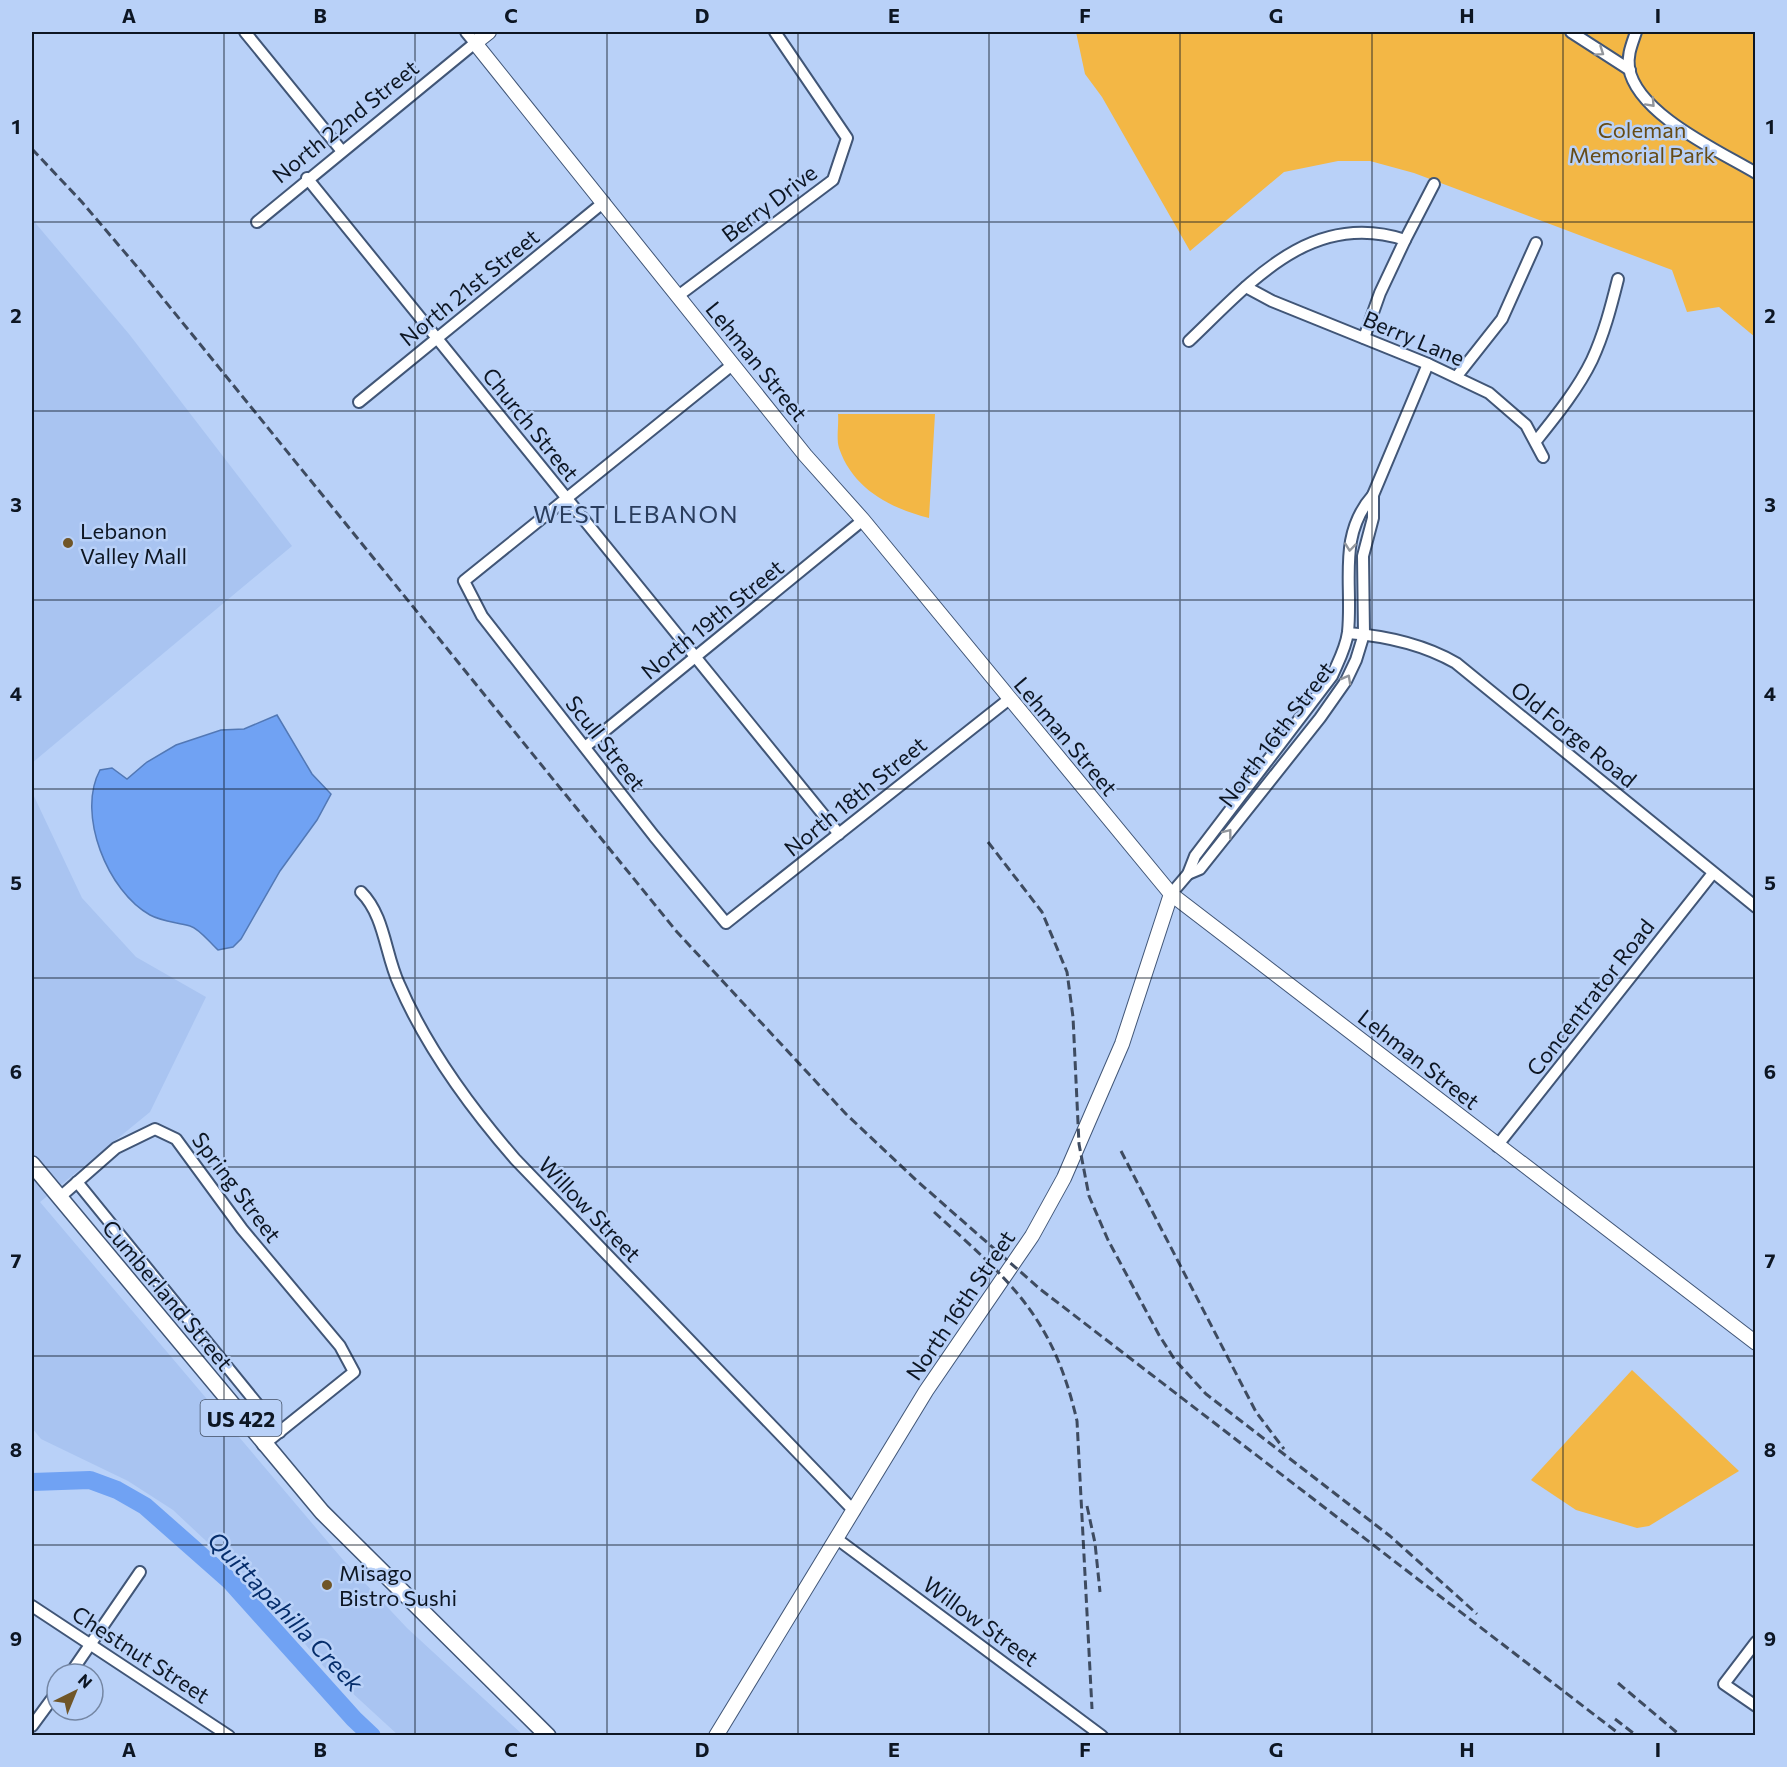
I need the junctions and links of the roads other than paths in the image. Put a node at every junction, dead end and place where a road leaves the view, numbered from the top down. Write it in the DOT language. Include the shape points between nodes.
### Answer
graph roads {
  1 [pos="245,32"];
  2 [pos="466,32"];
  3 [pos="489,32"];
  4 [pos="775,32"];
  5 [pos="1571,32"];
  6 [pos="1636,32"];
  7 [pos="475,43"];
  8 [pos="1630,70"];
  9 [pos="341,150"];
  10 [pos="1755,173"];
  11 [pos="307,178"];
  12 [pos="1434,184"];
  13 [pos="604,202"];
  14 [pos="256,222"];
  15 [pos="1405,240"];
  16 [pos="1536,243"];
  17 [pos="1618,279"];
  18 [pos="1246,287"];
  19 [pos="678,296"];
  20 [pos="436,337"];
  21 [pos="1364,338"];
  22 [pos="1189,341"];
  23 [pos="1428,364"];
  24 [pos="732,365"];
  25 [pos="1457,376"];
  26 [pos="359,402"];
  27 [pos="1536,441"];
  28 [pos="1543,457"];
  29 [pos="1373,495"];
  30 [pos="566,497"];
  31 [pos="863,520"];
  32 [pos="1348,633"];
  33 [pos="1364,634"];
  34 [pos="696,658"];
  35 [pos="1008,700"];
  36 [pos="585,747"];
  37 [pos="839,834"];
  38 [pos="1713,873"];
  39 [pos="1188,874"];
  40 [pos="361,892"];
  41 [pos="1171,894"];
  42 [pos="1755,907"];
  43 [pos="726,923"];
  44 [pos="1497,1146"];
  45 [pos="32,1164"];
  46 [pos="77,1182"];
  47 [pos="59,1198"];
  48 [pos="1755,1343"];
  49 [pos="280,1432"];
  50 [pos="263,1444"];
  51 [pos="854,1511"];
  52 [pos="837,1539"];
  53 [pos="140,1572"];
  54 [pos="32,1606"];
  55 [pos="1755,1642"];
  56 [pos="91,1644"];
  57 [pos="78,1662"];
  58 [pos="1755,1706"];
  59 [pos="45,1708"];
  60 [pos="32,1726"];
  61 [pos="230,1736"];
  62 [pos="548,1736"];
  63 [pos="716,1736"];
  64 [pos="1102,1736"];
  1 -- 9 [label="street"];
  2 -- 7 [label="street, Lehman Street"];
  3 -- 7 [label="main road, North 22nd Street"];
  4 -- 19 [label="street, Berry Drive" via="847,138 833,180"];
  5 -- 8 [label="street, one-way"];
  6 -- 8 [label="street" via="1629,55"];
  7 -- 9 [label="street, North 22nd Street"];
  7 -- 13 [label="main road, Lehman Street"];
  8 -- 10 [label="street, one-way" via="1642,93 1667,120"];
  9 -- 11 [label="street, North 22nd Street"];
  11 -- 14 [label="street, North 22nd Street"];
  11 -- 20 [label="street, Church Street"];
  12 -- 15 [label="street"];
  13 -- 19 [label="main road, Lehman Street"];
  13 -- 20 [label="street, North 21st Street"];
  15 -- 18 [label="street" via="1368,232 1310,242 1286,255"];
  15 -- 21 [label="street"];
  16 -- 25 [label="street" via="1502,319"];
  17 -- 27 [label="street" via="1592,361"];
  18 -- 21 [label="street, Berry Lane"];
  18 -- 22 [label="street"];
  19 -- 24 [label="main road, Lehman Street"];
  20 -- 26 [label="street, North 21st Street"];
  20 -- 30 [label="street, Church Street"];
  21 -- 23 [label="street, Berry Lane"];
  23 -- 25 [label="street, Berry Lane"];
  23 -- 29 [label="street, North 16th Street"];
  24 -- 30 [label="street"];
  24 -- 31 [label="main road, Lehman Street"];
  25 -- 27 [label="street, Berry Lane" via="1512,411"];
  27 -- 28 [label="street, Berry Lane"];
  29 -- 32 [label="street, North 16th Street, one-way" via="1360,510 1350,540"];
  29 -- 33 [label="street, North 16th Street" via="1373,518 1363,556"];
  30 -- 34 [label="street, Church Street"];
  30 -- 36 [label="street, Scull Street" via="464,581 482,616"];
  31 -- 34 [label="street, North 19th Street"];
  31 -- 35 [label="main road, Lehman Street"];
  32 -- 33 [label="street, Old Forge Road"];
  32 -- 39 [label="street, North 16th Street" via="1332,676 1195,856"];
  33 -- 38 [label="street, Old Forge Road" via="1434,650 1456,663"];
  39 -- 33 [label="street, North 16th Street, one-way" via="1200,869 1339,692"];
  34 -- 36 [label="street, North 19th Street"];
  34 -- 37 [label="street, Church Street"];
  35 -- 37 [label="street, North 18th Street"];
  35 -- 41 [label="main road, Lehman Street"];
  36 -- 43 [label="street, Scull Street"];
  37 -- 43 [label="street, North 18th Street"];
  38 -- 42 [label="street, Old Forge Road"];
  38 -- 44 [label="street, Concentrator Road"];
  39 -- 41 [label="street, North 16th Street"];
  40 -- 51 [label="street, Willow Street" via="375,910 398,983 469,1106 515,1159"];
  41 -- 44 [label="main road, Lehman Street"];
  41 -- 51 [label="main road, North 16th Street" via="1122,1044 1064,1178 1032,1236 926,1391"];
  44 -- 48 [label="main road, Lehman Street"];
  45 -- 47 [label="highway, Cumberland Street / US 422"];
  46 -- 47 [label="street, Spring Street"];
  46 -- 49 [label="street"];
  46 -- 49 [label="street, Spring Street" via="116,1148 154,1129 176,1139 242,1229 340,1346 354,1372"];
  47 -- 50 [label="highway, Cumberland Street / US 422"];
  49 -- 50 [label="street"];
  50 -- 62 [label="highway, Cumberland Street / US 422" via="367,1559"];
  51 -- 52 [label="main road, North 16th Street"];
  52 -- 63 [label="main road, North 16th Street"];
  52 -- 64 [label="street, Willow Street"];
  53 -- 56 [label="street"];
  54 -- 56 [label="street, Chestnut Street"];
  55 -- 58 [label="street" via="1724,1684"];
  56 -- 57 [label="street"];
  56 -- 61 [label="street, Chestnut Street"];
  59 -- 60 [label="street"];
}
